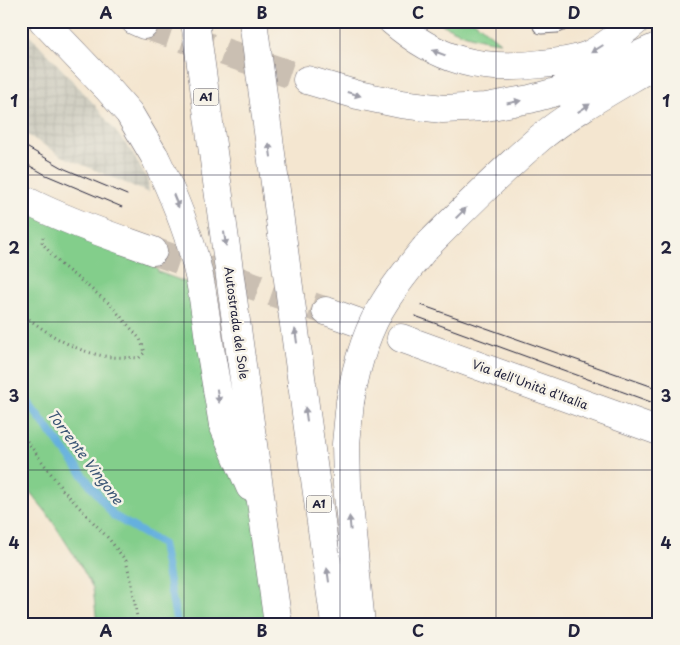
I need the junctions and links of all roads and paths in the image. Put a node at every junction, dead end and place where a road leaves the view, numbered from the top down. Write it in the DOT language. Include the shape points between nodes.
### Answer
graph roads {
  1 [pos="43,21"];
  2 [pos="195,21"];
  3 [pos="253,21"];
  4 [pos="392,21"];
  5 [pos="568,21"];
  6 [pos="636,21"];
  7 [pos="541,26"];
  8 [pos="659,46"];
  9 [pos="659,62"];
  10 [pos="307,80"];
  11 [pos="21,198"];
  12 [pos="47,237"];
  13 [pos="153,251"];
  14 [pos="326,311"];
  15 [pos="21,313"];
  16 [pos="357,322"];
  17 [pos="401,338"];
  18 [pos="659,431"];
  19 [pos="21,433"];
  20 [pos="263,516"];
  21 [pos="138,624"];
  22 [pos="278,624"];
  23 [pos="335,624"];
  24 [pos="361,624"];
  1 -- 20 [label="main road, one-way, bridge" via="129,113 170,188 186,228 199,277 223,426"];
  2 -- 20 [label="main road, Autostrada del Sole / A1, one-way, bridge"];
  23 -- 3 [label="main road, A1, one-way, bridge"];
  6 -- 4 [label="main road, one-way" via="587,55 552,63 502,67 484,66 430,49"];
  5 -- 7 [label="lane"];
  10 -- 8 [label="main road, one-way" via="401,104 443,109 486,107 556,92"];
  24 -- 9 [label="main road, one-way, bridge" via="346,444 353,386 364,346 378,315 405,272 426,247 541,137"];
  11 -- 13 [label="main road" via="81,225"];
  12 -- 15 [label="path" via="42,237 42,242 48,250 60,264 110,304 140,339 145,352 139,358 80,350 49,335"];
  14 -- 16 [label="main road"];
  17 -- 18 [label="main road, Via dell'Unità d'Italia"];
  19 -- 21 [label="path" via="63,490 126,561"];
  20 -- 22 [label="main road, Autostrada del Sole / A1"];
}
